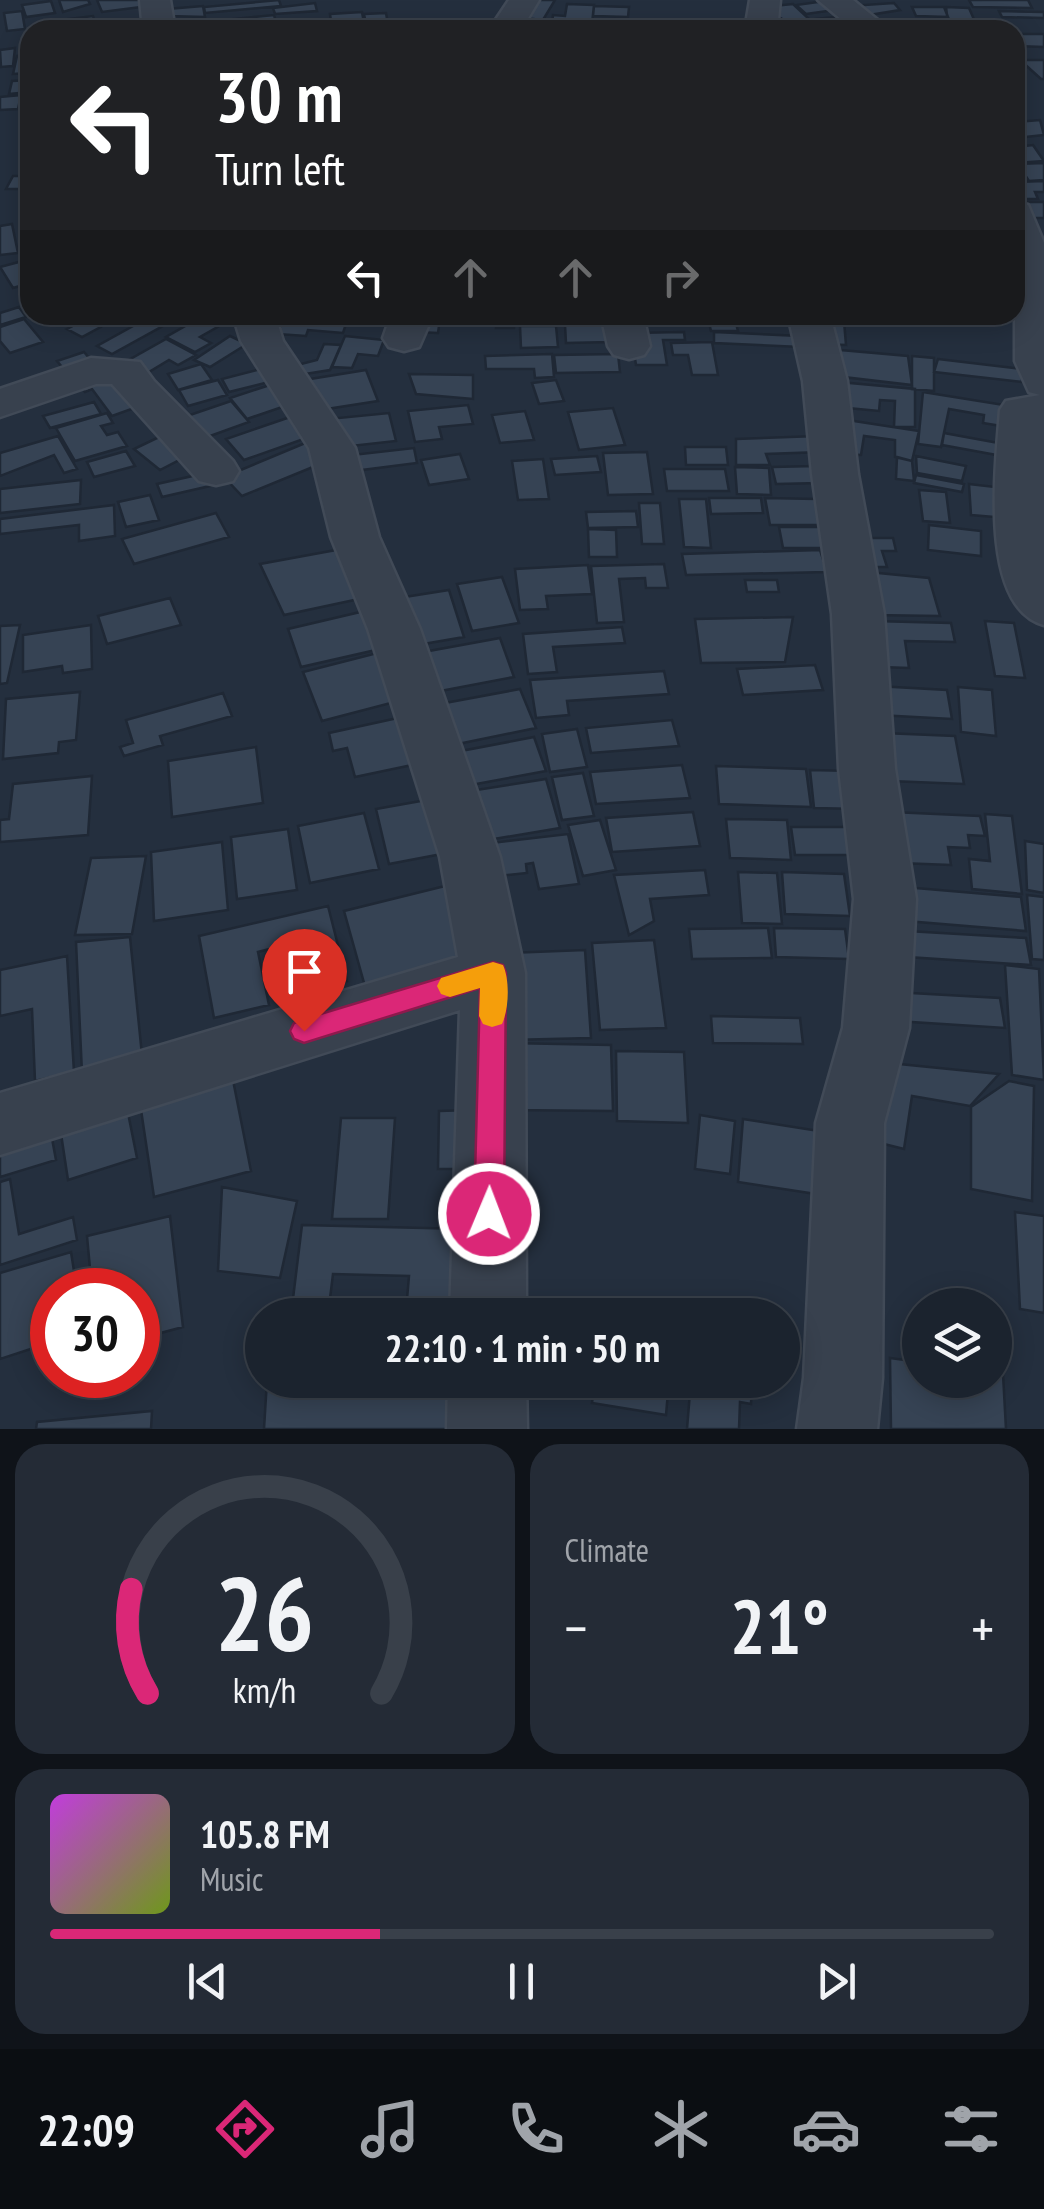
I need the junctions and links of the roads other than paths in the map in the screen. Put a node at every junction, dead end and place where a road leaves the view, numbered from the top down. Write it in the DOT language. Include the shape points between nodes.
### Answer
graph roads {
  1 [pos="833,0"];
  2 [pos="860,20"];
  3 [pos="1025,244"];
  4 [pos="257,325"];
  5 [pos="812,325"];
  6 [pos="1044,382"];
  7 [pos="10,388"];
  8 [pos="1044,408"];
  9 [pos="216,471"];
  10 [pos="1044,608"];
  11 [pos="493,973"];
  12 [pos="0,1124"];
  13 [pos="488,1298"];
  14 [pos="488,1398"];
  15 [pos="487,1429"];
  16 [pos="837,1429"];
  1 -- 2 [label="street"];
  3 -- 6 [label="street" via="1037,282 1036,360"];
  4 -- 11 [label="street" via="332,448 354,537 394,630 470,857"];
  5 -- 16 [label="street" via="826,381 858,614 867,770 884,899 876,1028 850,1124"];
  7 -- 9 [label="street" via="125,371"];
  8 -- 10 [label="street" via="1022,410 1018,470 1027,585"];
  11 -- 12 [label="street"];
  11 -- 13 [label="street"];
  14 -- 15 [label="street"];
}
